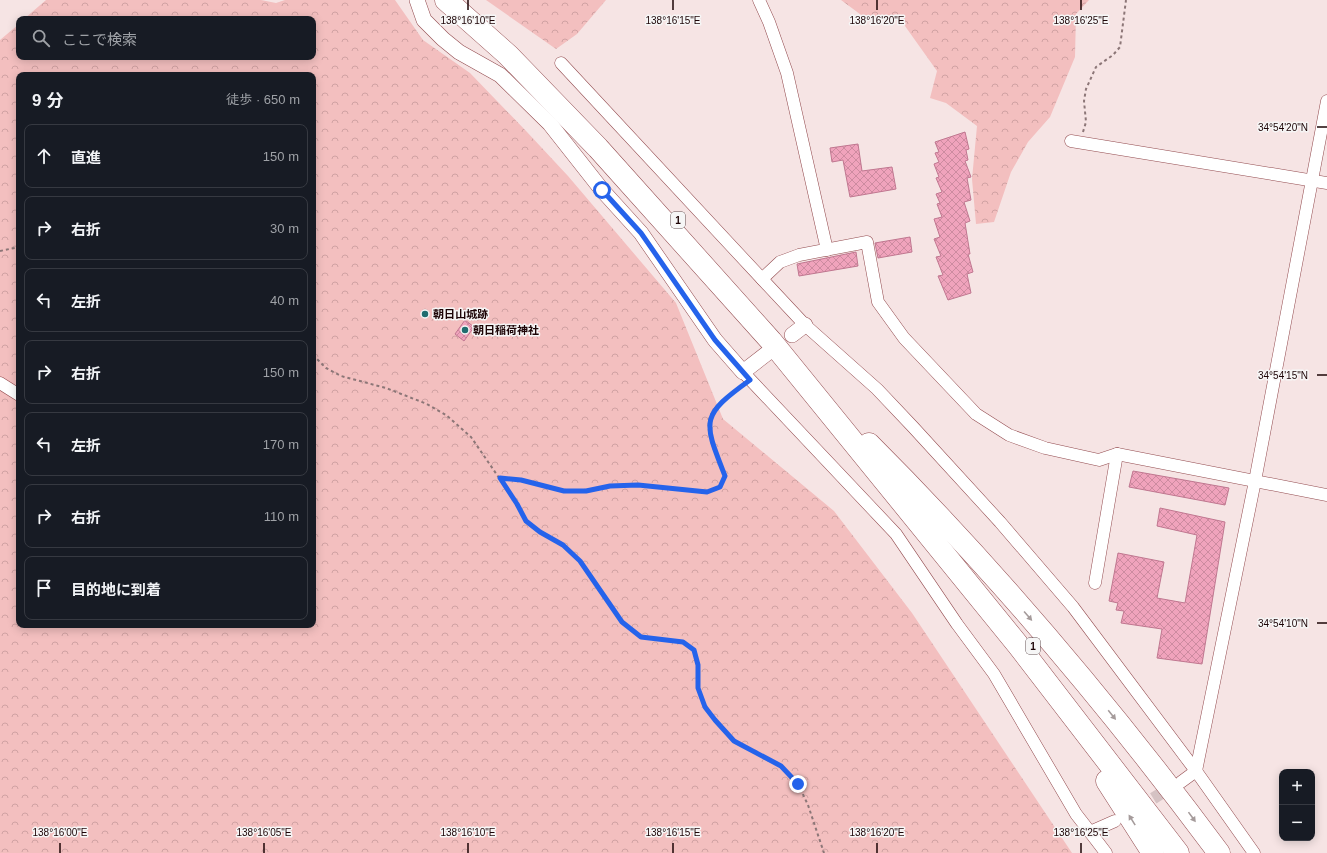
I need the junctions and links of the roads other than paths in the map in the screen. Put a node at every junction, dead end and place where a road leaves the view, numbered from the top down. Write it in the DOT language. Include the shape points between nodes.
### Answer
graph roads {
  1 [pos="417,0"];
  2 [pos="446,0"];
  3 [pos="758,0"];
  4 [pos="470,8"];
  5 [pos="561,63"];
  6 [pos="1327,102"];
  7 [pos="1075,141"];
  8 [pos="1312,180"];
  9 [pos="1327,183"];
  10 [pos="827,250"];
  11 [pos="762,280"];
  12 [pos="805,325"];
  13 [pos="792,335"];
  14 [pos="770,351"];
  15 [pos="747,376"];
  16 [pos="0,383"];
  17 [pos="16,393"];
  18 [pos="869,443"];
  19 [pos="1117,454"];
  20 [pos="1255,481"];
  21 [pos="1327,495"];
  22 [pos="1095,583"];
  23 [pos="1007,631"];
  24 [pos="1196,771"];
  25 [pos="1181,782"];
  26 [pos="1115,821"];
  27 [pos="1090,832"];
  28 [pos="1106,853"];
  29 [pos="1153,853"];
  30 [pos="1178,853"];
  31 [pos="1192,853"];
  32 [pos="1218,853"];
  33 [pos="1254,853"];
  1 -- 15 [label="street" via="424,20 443,40 500,75 550,124 602,190 641,233 715,340"];
  2 -- 4 [label="highway"];
  3 -- 10 [label="street" via="769,22 787,73"];
  4 -- 18 [label="highway, 1" via="517,45 607,141 784,337"];
  4 -- 23 [label="highway" via="508,55 598,148 771,341"];
  5 -- 11 [label="street"];
  6 -- 8 [label="street"];
  7 -- 8 [label="street"];
  8 -- 9 [label="street"];
  8 -- 20 [label="street"];
  10 -- 11 [label="street" via="799,255 780,262"];
  10 -- 19 [label="street" via="867,242 878,302 904,338 976,414 1008,435 1045,448 1099,460"];
  11 -- 12 [label="street"];
  12 -- 13 [label="street"];
  12 -- 24 [label="street" via="877,389 1000,522 1073,607"];
  14 -- 15 [label="street"];
  15 -- 27 [label="street" via="896,534 994,674 1076,814"];
  16 -- 17 [label="street"];
  18 -- 31 [label="highway, 1" via="1028,639"];
  18 -- 32 [label="highway, one-way" via="934,508 1078,673 1168,785"];
  19 -- 20 [label="street"];
  19 -- 22 [label="street"];
  20 -- 21 [label="street"];
  20 -- 24 [label="street"];
  29 -- 23 [label="highway, one-way"];
  23 -- 30 [label="highway"];
  24 -- 25 [label="street"];
  24 -- 33 [label="street"];
  26 -- 27 [label="street"];
  27 -- 28 [label="street"];
}
